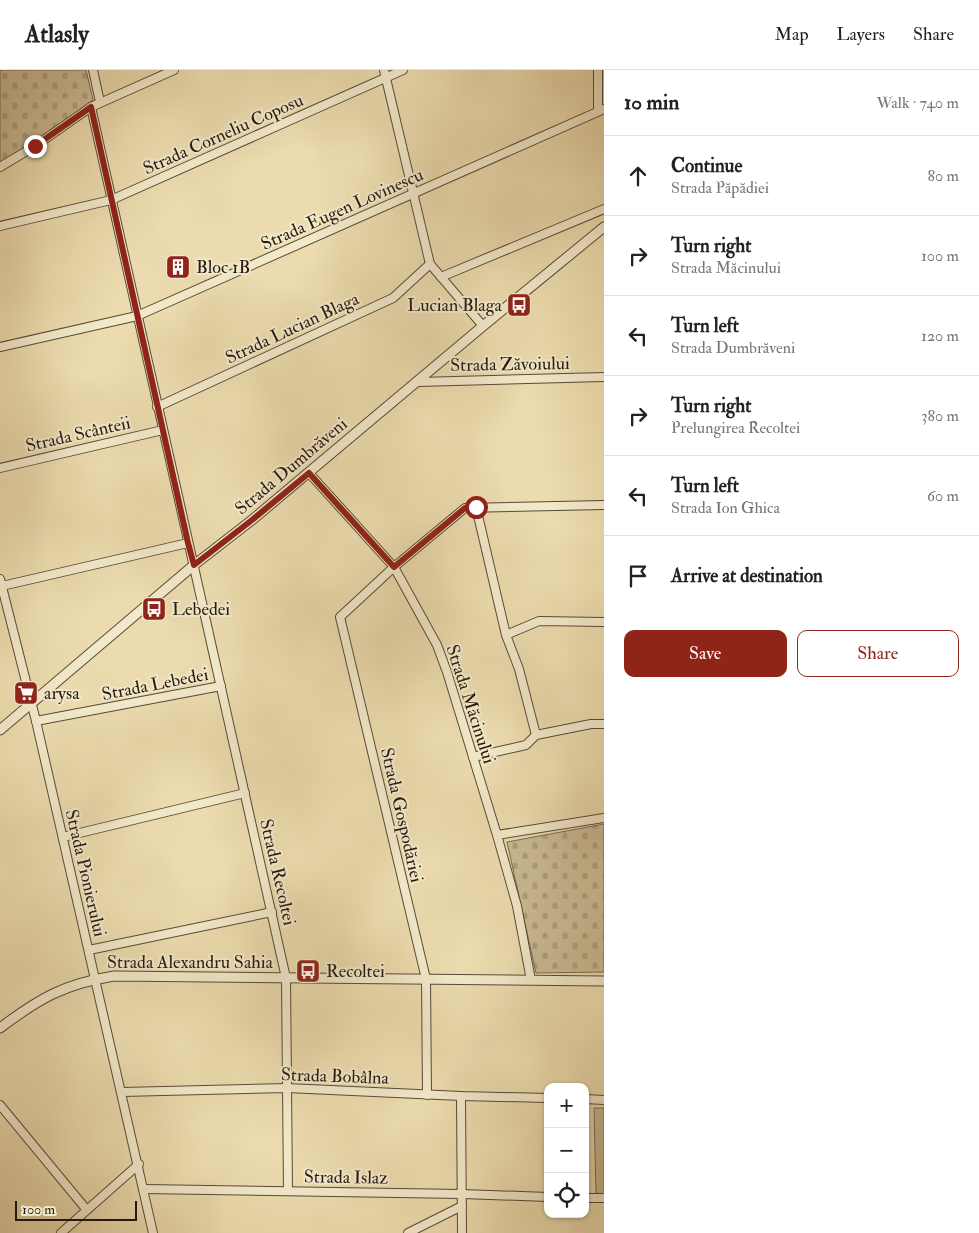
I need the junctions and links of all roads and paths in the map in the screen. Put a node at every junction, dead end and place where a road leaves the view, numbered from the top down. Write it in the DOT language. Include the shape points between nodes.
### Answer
graph roads {
  1 [pos="93,70"];
  2 [pos="174,70"];
  3 [pos="403,70"];
  4 [pos="598,70"];
  5 [pos="385,74"];
  6 [pos="100,102"];
  7 [pos="91,107"];
  8 [pos="601,110"];
  9 [pos="0,168"];
  10 [pos="414,194"];
  11 [pos="112,200"];
  12 [pos="604,209"];
  13 [pos="0,226"];
  14 [pos="604,227"];
  15 [pos="430,264"];
  16 [pos="441,276"];
  17 [pos="137,316"];
  18 [pos="483,326"];
  19 [pos="0,347"];
  20 [pos="604,377"];
  21 [pos="418,382"];
  22 [pos="157,407"];
  23 [pos="162,430"];
  24 [pos="0,468"];
  25 [pos="309,473"];
  26 [pos="604,505"];
  27 [pos="476,507"];
  28 [pos="188,543"];
  29 [pos="194,565"];
  30 [pos="394,567"];
  31 [pos="1,583"];
  32 [pos="604,622"];
  33 [pos="506,635"];
  34 [pos="221,686"];
  35 [pos="31,704"];
  36 [pos="36,722"];
  37 [pos="604,724"];
  38 [pos="0,730"];
  39 [pos="536,735"];
  40 [pos="473,757"];
  41 [pos="245,793"];
  42 [pos="604,818"];
  43 [pos="497,835"];
  44 [pos="62,837"];
  45 [pos="272,912"];
  46 [pos="89,950"];
  47 [pos="286,978"];
  48 [pos="96,979"];
  49 [pos="426,979"];
  50 [pos="531,980"];
  51 [pos="604,981"];
  52 [pos="0,1028"];
  53 [pos="287,1088"];
  54 [pos="122,1092"];
  55 [pos="427,1095"];
  56 [pos="462,1096"];
  57 [pos="544,1098"];
  58 [pos="589,1099"];
  59 [pos="604,1100"];
  60 [pos="0,1105"];
  61 [pos="138,1164"];
  62 [pos="144,1189"];
  63 [pos="288,1192"];
  64 [pos="462,1194"];
  65 [pos="544,1196"];
  66 [pos="589,1198"];
  67 [pos="604,1198"];
  68 [pos="462,1206"];
  69 [pos="86,1209"];
  70 [pos="61,1233"];
  71 [pos="153,1233"];
  72 [pos="408,1233"];
  73 [pos="462,1233"];
  1 -- 6 [label="street"];
  2 -- 6 [label="street"];
  3 -- 5 [label="street, Strada Corneliu Coposu"];
  4 -- 8 [label="street"];
  5 -- 10 [label="street"];
  5 -- 11 [label="street, Strada Corneliu Coposu"];
  6 -- 7 [label="street"];
  7 -- 9 [label="street"];
  7 -- 11 [label="street, Strada Recoltei"];
  8 -- 10 [label="street, Strada Eugen Lovinescu"];
  10 -- 15 [label="street"];
  10 -- 17 [label="street, Strada Eugen Lovinescu"];
  11 -- 13 [label="street, Strada Corneliu Coposu"];
  11 -- 17 [label="street, Strada Recoltei"];
  12 -- 16 [label="street"];
  14 -- 18 [label="street, Strada Dumbrăveni"];
  15 -- 16 [label="street"];
  15 -- 22 [label="street, Strada Lucian Blaga" via="393,298"];
  16 -- 18 [label="street"];
  17 -- 19 [label="street, Strada Eugen Lovinescu"];
  17 -- 22 [label="street, Strada Recoltei"];
  18 -- 21 [label="street, Strada Dumbrăveni"];
  20 -- 21 [label="street, Strada Zăvoiului"];
  21 -- 25 [label="street, Strada Dumbrăveni"];
  22 -- 23 [label="street, Strada Recoltei"];
  23 -- 24 [label="street, Strada Scânteii"];
  23 -- 28 [label="street, Strada Recoltei"];
  25 -- 29 [label="street, Strada Dumbrăveni"];
  25 -- 30 [label="street, Strada Măcinului"];
  26 -- 27 [label="street"];
  27 -- 30 [label="street" via="465,508"];
  27 -- 33 [label="street"];
  28 -- 29 [label="street, Strada Recoltei"];
  28 -- 31 [label="street"];
  29 -- 34 [label="street, Strada Recoltei"];
  29 -- 35 [label="street, Strada Dumbrăveni"];
  30 -- 40 [label="street, Strada Măcinului" via="437,645"];
  30 -- 49 [label="street, Strada Gospodăriei" via="340,617"];
  31 -- 35 [label="street, Strada Pionierului"];
  32 -- 33 [label="street" via="539,621"];
  33 -- 39 [label="street" via="519,669"];
  34 -- 36 [label="street, Strada Lebedei"];
  34 -- 41 [label="street, Strada Recoltei"];
  35 -- 36 [label="street, Strada Pionierului"];
  35 -- 38 [label="street, Strada Dumbrăveni"];
  36 -- 44 [label="street, Strada Pionierului"];
  37 -- 39 [label="street"];
  39 -- 40 [label="street" via="526,745"];
  40 -- 43 [label="street, Strada Măcinului"];
  41 -- 44 [label="street"];
  41 -- 45 [label="street, Strada Recoltei"];
  42 -- 43 [label="street"];
  43 -- 50 [label="street, Strada Măcinului" via="517,906"];
  44 -- 46 [label="street, Strada Pionierului"];
  45 -- 46 [label="street"];
  45 -- 47 [label="street, Strada Recoltei"];
  46 -- 48 [label="street, Strada Pionierului"];
  47 -- 48 [label="street, Strada Alexandru Sahia" via="114,976"];
  47 -- 49 [label="street, Strada Alexandru Sahia"];
  47 -- 53 [label="street, Strada Recoltei"];
  48 -- 52 [label="street, Strada Alexandru Sahia" via="50,994"];
  48 -- 54 [label="street, Strada Pionierului"];
  49 -- 50 [label="street, Strada Alexandru Sahia"];
  49 -- 55 [label="street, Strada Gospodăriei"];
  50 -- 51 [label="street, Strada Alexandru Sahia"];
  53 -- 54 [label="street, Strada Bobâlna"];
  53 -- 55 [label="street, Strada Bobâlna"];
  53 -- 63 [label="street, Strada Recoltei"];
  54 -- 61 [label="street, Strada Pionierului"];
  55 -- 56 [label="street, Strada Bobâlna"];
  56 -- 57 [label="street, Strada Bobâlna"];
  56 -- 64 [label="street"];
  58 -- 59 [label="street"];
  60 -- 69 [label="street"];
  61 -- 62 [label="street, Strada Pionierului"];
  61 -- 69 [label="street"];
  62 -- 63 [label="street, Strada Islaz"];
  62 -- 71 [label="street, Strada Pionierului"];
  63 -- 64 [label="street, Strada Islaz"];
  64 -- 65 [label="street, Strada Islaz"];
  64 -- 68 [label="street"];
  66 -- 67 [label="street"];
  68 -- 72 [label="street"];
  68 -- 73 [label="street"];
  69 -- 70 [label="street"];
}
